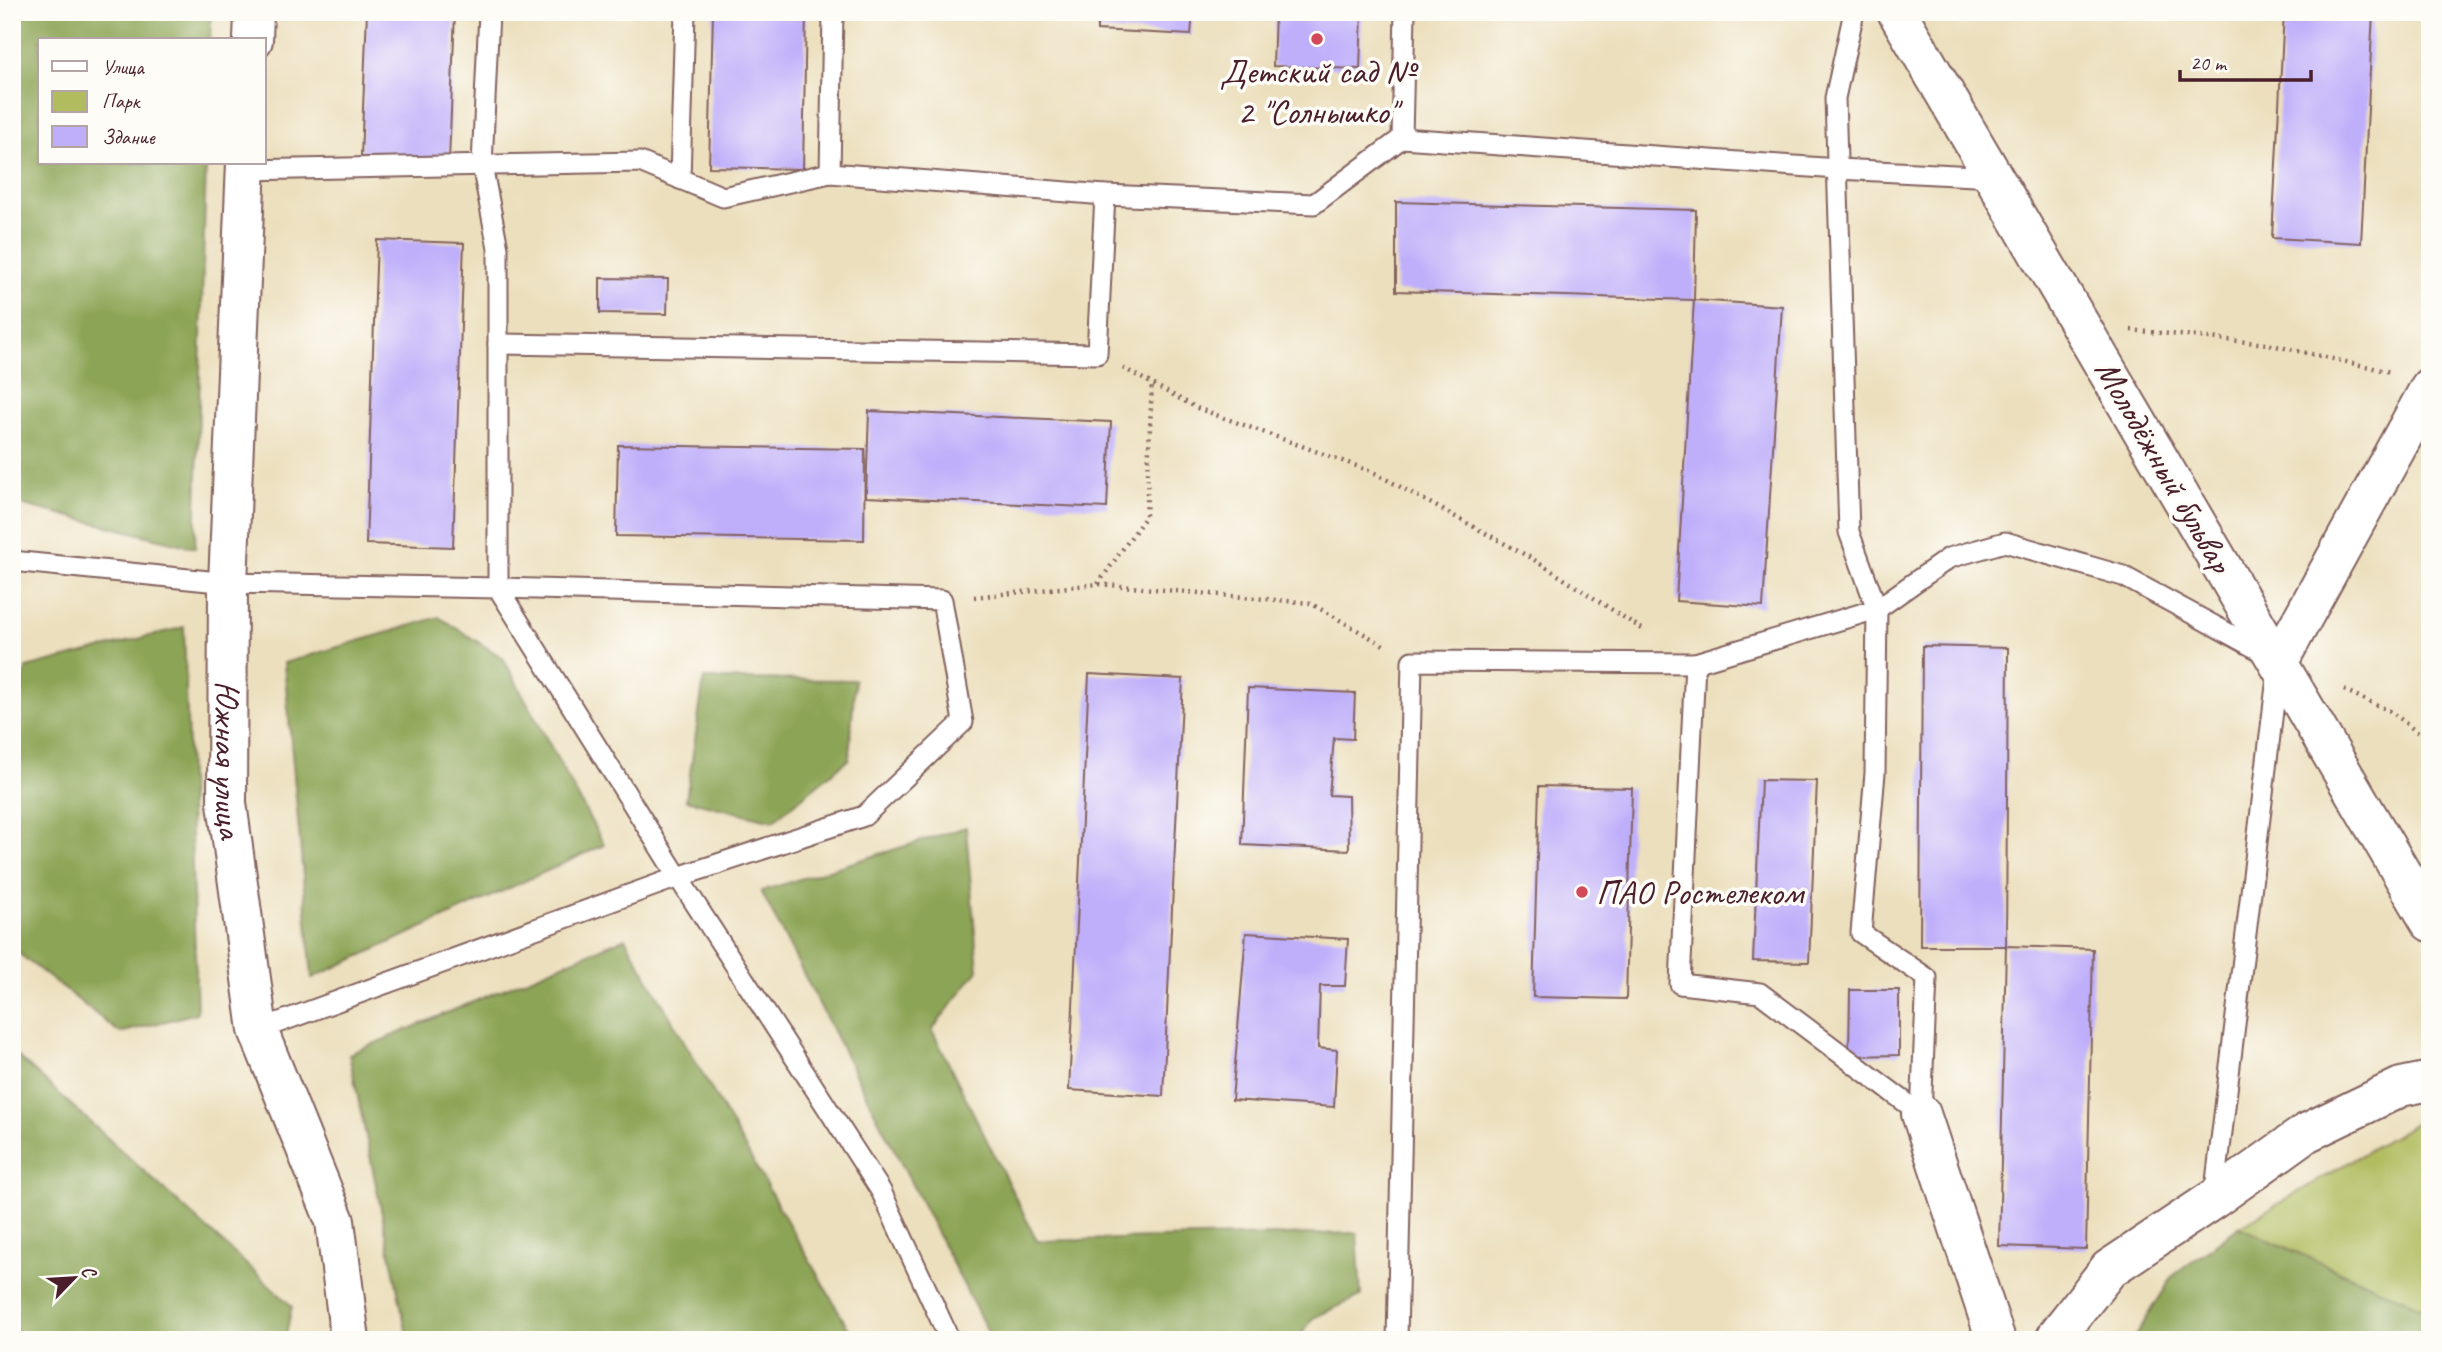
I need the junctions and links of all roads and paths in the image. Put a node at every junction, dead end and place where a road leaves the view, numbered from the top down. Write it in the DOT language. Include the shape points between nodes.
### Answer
graph roads {
  1 [pos="254,12"];
  2 [pos="489,12"];
  3 [pos="685,12"];
  4 [pos="833,12"];
  5 [pos="1405,12"];
  6 [pos="1854,12"];
  7 [pos="1897,12"];
  8 [pos="253,38"];
  9 [pos="1402,138"];
  10 [pos="482,165"];
  11 [pos="246,166"];
  12 [pos="1838,169"];
  13 [pos="830,173"];
  14 [pos="1994,177"];
  15 [pos="680,179"];
  16 [pos="1105,195"];
  17 [pos="2081,325"];
  18 [pos="498,344"];
  19 [pos="1097,354"];
  20 [pos="2416,381"];
  21 [pos="1152,383"];
  22 [pos="12,561"];
  23 [pos="228,583"];
  24 [pos="1098,584"];
  25 [pos="498,588"];
  26 [pos="942,600"];
  27 [pos="1877,609"];
  28 [pos="1412,661"];
  29 [pos="2279,661"];
  30 [pos="1695,663"];
  31 [pos="2341,689"];
  32 [pos="2430,742"];
  33 [pos="678,877"];
  34 [pos="2430,922"];
  35 [pos="258,1030"];
  36 [pos="2430,1081"];
  37 [pos="1921,1114"];
  38 [pos="2214,1199"];
  39 [pos="350,1340"];
  40 [pos="950,1340"];
  41 [pos="1397,1340"];
  42 [pos="1996,1340"];
  43 [pos="2056,1340"];
  1 -- 8 [label="street"];
  2 -- 10 [label="lane"];
  3 -- 15 [label="lane"];
  4 -- 13 [label="lane"];
  5 -- 9 [label="lane"];
  6 -- 12 [label="lane" via="1835,98"];
  7 -- 14 [label="street, Молодёжный бульвар"];
  9 -- 12 [label="lane"];
  9 -- 16 [label="lane" via="1314,204"];
  10 -- 11 [label="lane"];
  10 -- 15 [label="lane" via="640,162"];
  10 -- 18 [label="lane" via="498,248"];
  11 -- 23 [label="street, Южная улица"];
  12 -- 14 [label="lane"];
  12 -- 27 [label="lane" via="1849,533"];
  13 -- 15 [label="lane" via="723,197"];
  13 -- 16 [label="lane"];
  14 -- 17 [label="street, Молодёжный бульвар"];
  16 -- 19 [label="lane"];
  17 -- 20 [label="path" via="2267,344"];
  17 -- 29 [label="street, Молодёжный бульвар"];
  18 -- 19 [label="lane"];
  18 -- 25 [label="lane"];
  19 -- 21 [label="path"];
  20 -- 29 [label="street"];
  21 -- 24 [label="path" via="1146,516"];
  21 -- 30 [label="path" via="1197,408 1373,472 1533,559"];
  22 -- 23 [label="lane"];
  23 -- 25 [label="lane"];
  23 -- 35 [label="street, Южная улица" via="226,803"];
  24 -- 26 [label="path"];
  24 -- 28 [label="path" via="1310,603"];
  25 -- 26 [label="lane"];
  25 -- 33 [label="lane"];
  26 -- 33 [label="lane" via="963,722 864,816"];
  27 -- 29 [label="lane" via="1949,558 2005,542 2123,576"];
  27 -- 30 [label="lane"];
  27 -- 37 [label="lane" via="1875,773 1861,933 1927,978"];
  28 -- 30 [label="lane"];
  28 -- 41 [label="lane"];
  29 -- 34 [label="street, Молодёжный бульвар"];
  29 -- 38 [label="lane"];
  30 -- 37 [label="lane" via="1680,984 1760,993"];
  31 -- 32 [label="path" via="2390,711"];
  33 -- 35 [label="lane"];
  33 -- 40 [label="lane" via="881,1191"];
  35 -- 39 [label="street, Южная улица" via="335,1221"];
  36 -- 38 [label="street" via="2401,1087 2306,1133"];
  37 -- 42 [label="street"];
  38 -- 43 [label="street" via="2109,1269"];
}
